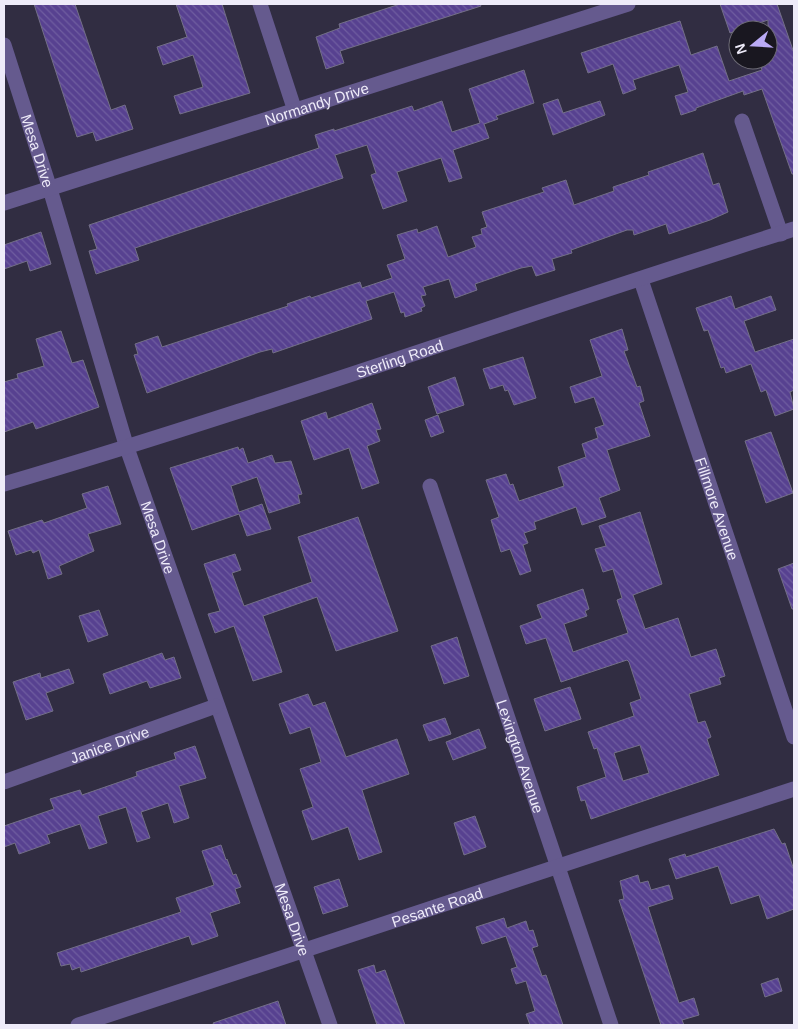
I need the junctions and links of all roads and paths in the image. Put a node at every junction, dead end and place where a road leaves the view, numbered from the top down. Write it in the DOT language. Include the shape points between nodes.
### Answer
graph roads {
  1 [pos="260,4"];
  2 [pos="628,4"];
  3 [pos="4,46"];
  4 [pos="295,110"];
  5 [pos="742,121"];
  6 [pos="50,189"];
  7 [pos="4,203"];
  8 [pos="787,231"];
  9 [pos="640,280"];
  10 [pos="127,448"];
  11 [pos="4,484"];
  12 [pos="430,486"];
  13 [pos="216,706"];
  14 [pos="794,737"];
  15 [pos="4,782"];
  16 [pos="794,789"];
  17 [pos="557,865"];
  18 [pos="305,952"];
  19 [pos="78,1025"];
  20 [pos="330,1025"];
  21 [pos="611,1025"];
  1 -- 4 [label="street"];
  2 -- 4 [label="street, Normandy Drive"];
  3 -- 6 [label="street, Mesa Drive"];
  4 -- 6 [label="street, Normandy Drive"];
  5 -- 8 [label="street"];
  6 -- 7 [label="street, Normandy Drive"];
  6 -- 10 [label="street, Mesa Drive"];
  8 -- 9 [label="street, Sterling Road"];
  9 -- 10 [label="street, Sterling Road"];
  9 -- 14 [label="street, Fillmore Avenue"];
  10 -- 11 [label="street, Sterling Road"];
  10 -- 13 [label="street, Mesa Drive"];
  12 -- 17 [label="street, Lexington Avenue"];
  13 -- 15 [label="street, Janice Drive"];
  13 -- 18 [label="street, Mesa Drive"];
  16 -- 17 [label="street, Pesante Road"];
  17 -- 18 [label="street, Pesante Road"];
  17 -- 21 [label="street, Lexington Avenue"];
  18 -- 19 [label="street, Pesante Road"];
  18 -- 20 [label="street, Mesa Drive"];
}
